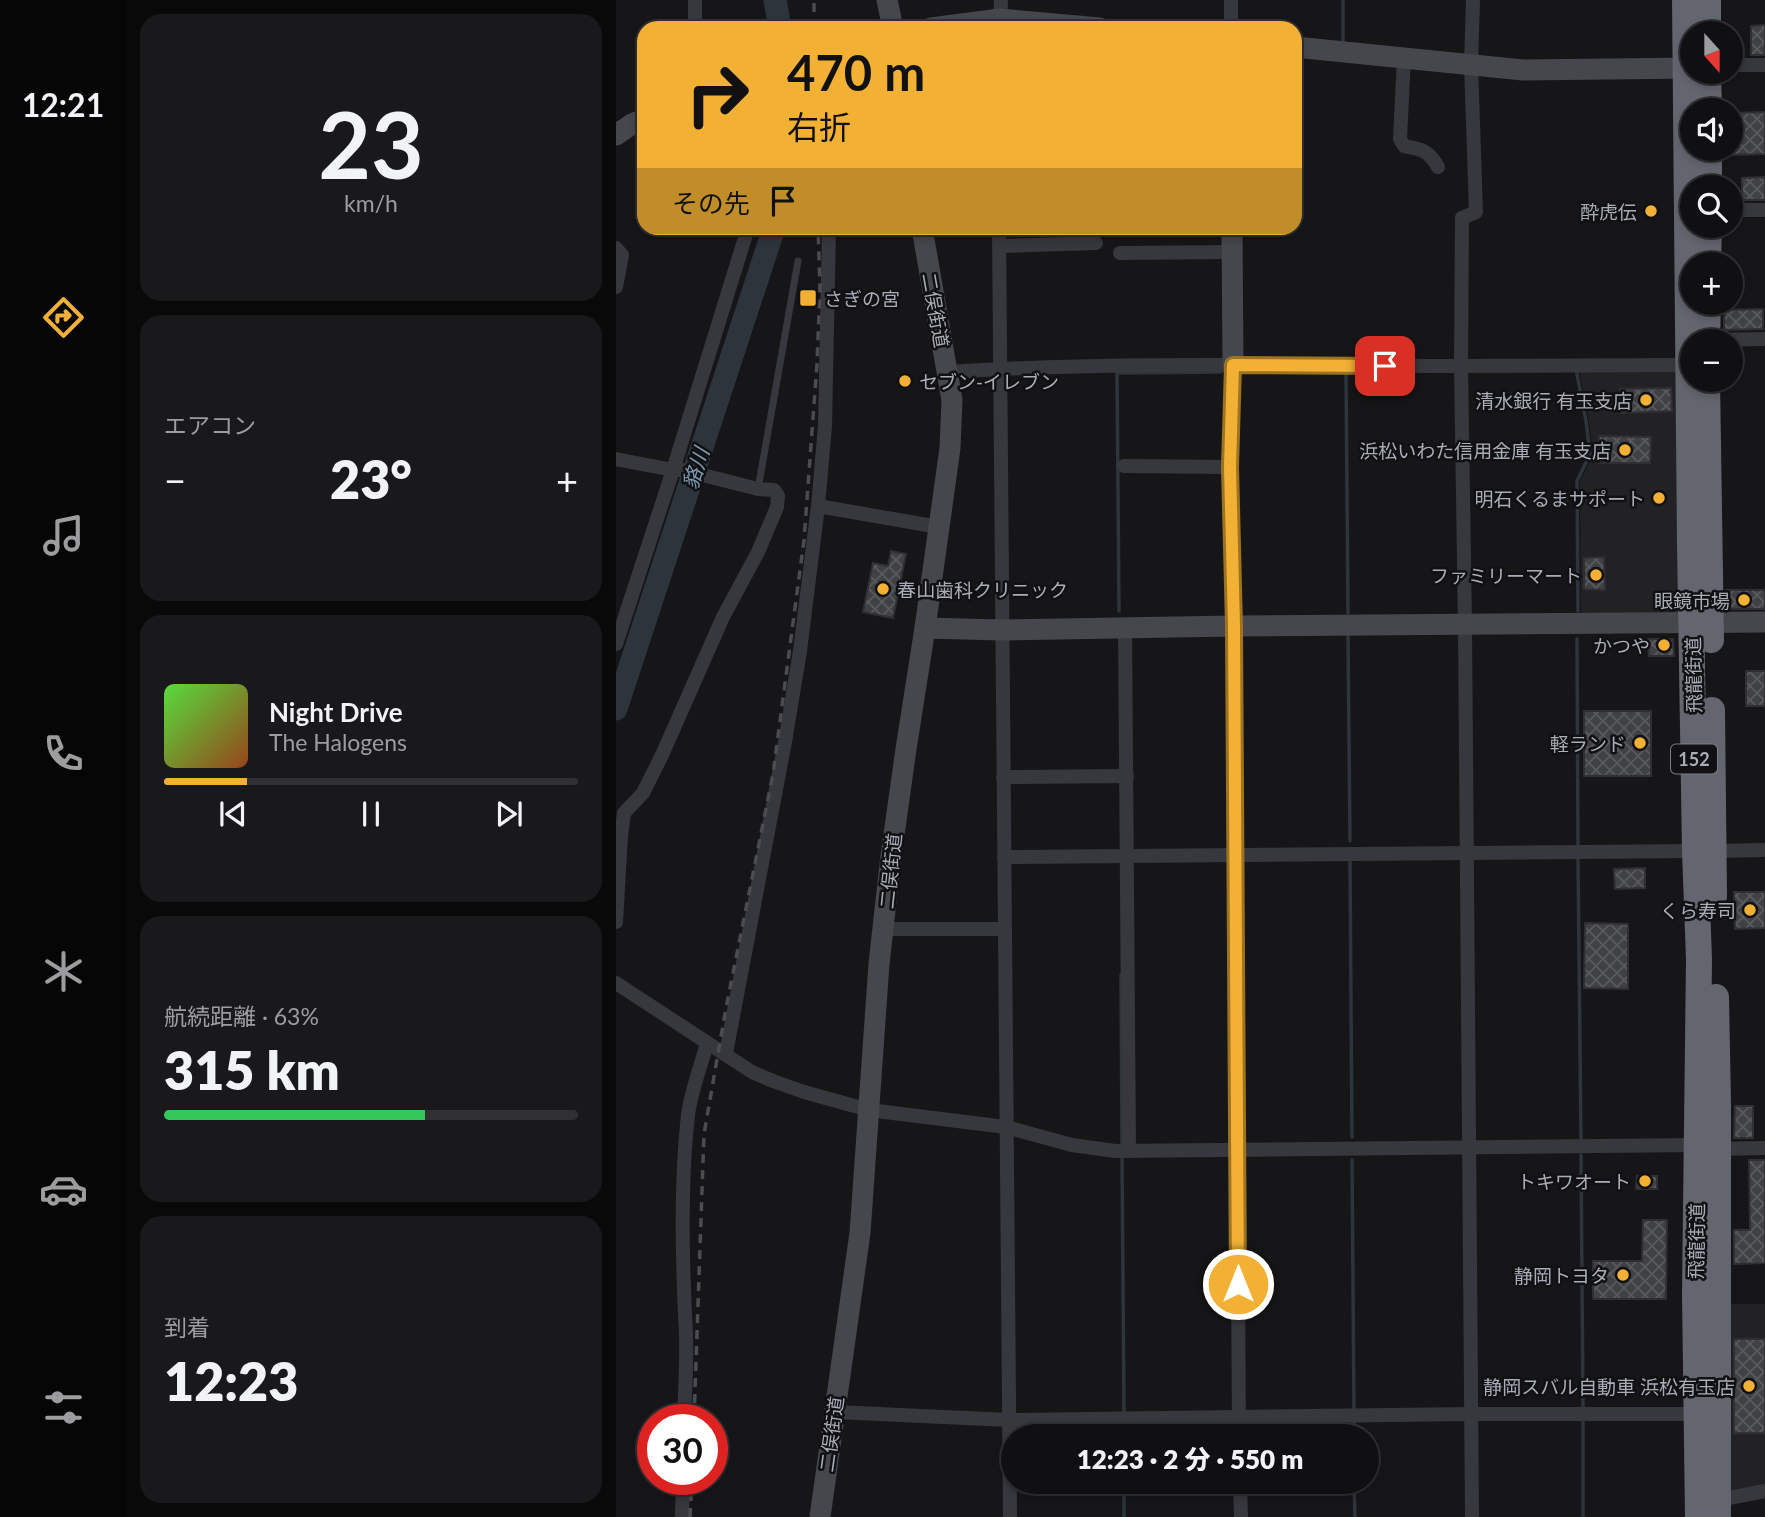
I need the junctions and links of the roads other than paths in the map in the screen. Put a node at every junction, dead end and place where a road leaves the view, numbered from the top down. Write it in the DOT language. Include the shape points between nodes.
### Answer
graph roads {
  1 [pos="695,0"];
  2 [pos="887,0"];
  3 [pos="1231,0"];
  4 [pos="1473,0"];
  5 [pos="1685,0"];
  6 [pos="1707,0"];
  7 [pos="1001,16"];
  8 [pos="695,21"];
  9 [pos="892,21"];
  10 [pos="972,21"];
  11 [pos="1042,21"];
  12 [pos="1231,21"];
  13 [pos="1688,21"];
  14 [pos="1708,21"];
  15 [pos="1302,48"];
  16 [pos="1404,58"];
  17 [pos="1471,64"];
  18 [pos="1743,65"];
  19 [pos="1765,65"];
  20 [pos="1680,70"];
  21 [pos="1695,84"];
  22 [pos="637,122"];
  23 [pos="616,135"];
  24 [pos="1438,167"];
  25 [pos="1743,210"];
  26 [pos="1765,210"];
  27 [pos="746,235"];
  28 [pos="829,235"];
  29 [pos="923,235"];
  30 [pos="999,235"];
  31 [pos="1232,235"];
  32 [pos="1096,243"];
  33 [pos="999,246"];
  34 [pos="616,248"];
  35 [pos="1232,252"];
  36 [pos="1120,253"];
  37 [pos="798,261"];
  38 [pos="616,287"];
  39 [pos="1698,329"];
  40 [pos="1743,339"];
  41 [pos="1765,339"];
  42 [pos="1233,365"];
  43 [pos="1461,366"];
  44 [pos="1001,369"];
  45 [pos="947,372"];
  46 [pos="1680,372"];
  47 [pos="1698,392"];
  48 [pos="616,459"];
  49 [pos="1124,466"];
  50 [pos="1230,467"];
  51 [pos="678,470"];
  52 [pos="758,489"];
  53 [pos="818,506"];
  54 [pos="939,527"];
  55 [pos="1765,622"];
  56 [pos="1702,623"];
  57 [pos="1465,625"];
  58 [pos="1234,626"];
  59 [pos="925,628"];
  60 [pos="1125,628"];
  61 [pos="1002,630"];
  62 [pos="616,644"];
  63 [pos="1121,776"];
  64 [pos="1003,778"];
  65 [pos="1765,850"];
  66 [pos="1704,851"];
  67 [pos="1466,853"];
  68 [pos="1236,854"];
  69 [pos="1127,856"];
  70 [pos="1004,857"];
  71 [pos="616,922"];
  72 [pos="884,929"];
  73 [pos="1004,929"];
  74 [pos="616,983"];
  75 [pos="707,1043"];
  76 [pos="726,1053"];
  77 [pos="869,1110"];
  78 [pos="1006,1127"];
  79 [pos="1470,1147"];
  80 [pos="1707,1147"];
  81 [pos="1765,1148"];
  82 [pos="1237,1150"];
  83 [pos="1124,1151"];
  84 [pos="684,1404"];
  85 [pos="835,1412"];
  86 [pos="1472,1414"];
  87 [pos="1697,1414"];
  88 [pos="1239,1418"];
  89 [pos="1009,1420"];
  90 [pos="1239,1424"];
  91 [pos="1765,1491"];
  92 [pos="1240,1494"];
  93 [pos="683,1495"];
  94 [pos="1711,1511"];
  95 [pos="682,1517"];
  96 [pos="820,1517"];
  97 [pos="1010,1517"];
  98 [pos="1241,1517"];
  99 [pos="1472,1517"];
  1 -- 8 [label="street"];
  2 -- 9 [label="street"];
  3 -- 12 [label="street"];
  4 -- 17 [label="street"];
  5 -- 13 [label="highway, 飛龍街道 / 152"];
  6 -- 14 [label="highway"];
  7 -- 10 [label="street"];
  7 -- 11 [label="street"];
  15 -- 16 [label="street"];
  16 -- 17 [label="street"];
  16 -- 24 [label="street" via="1400,139 1404,146 1423,150"];
  17 -- 20 [label="street" via="1533,70"];
  17 -- 43 [label="street" via="1476,212 1462,218"];
  18 -- 19 [label="street"];
  21 -- 39 [label="highway, 飛龍街道 / 152"];
  22 -- 23 [label="street"];
  25 -- 26 [label="street"];
  27 -- 51 [label="street"];
  28 -- 53 [label="street" via="825,426"];
  29 -- 45 [label="street, 二俣街道"];
  30 -- 33 [label="street"];
  31 -- 35 [label="street"];
  32 -- 33 [label="street"];
  33 -- 44 [label="street"];
  34 -- 38 [label="street" via="622,255"];
  35 -- 36 [label="street"];
  35 -- 42 [label="street"];
  37 -- 52 [label="lane"];
  40 -- 41 [label="street"];
  42 -- 43 [label="street"];
  42 -- 44 [label="street"];
  42 -- 50 [label="street"];
  43 -- 46 [label="street"];
  43 -- 57 [label="street"];
  44 -- 45 [label="street"];
  44 -- 61 [label="street"];
  45 -- 54 [label="street, 二俣街道" via="952,400 950,448"];
  47 -- 56 [label="highway, 飛龍街道 / 152"];
  48 -- 51 [label="street"];
  49 -- 50 [label="street"];
  50 -- 58 [label="street"];
  51 -- 52 [label="street"];
  51 -- 62 [label="street"];
  52 -- 71 [label="street" via="774,490 777,507 643,793 624,813"];
  53 -- 54 [label="street"];
  53 -- 76 [label="street" via="785,742"];
  54 -- 59 [label="street, 二俣街道"];
  55 -- 56 [label="street"];
  56 -- 57 [label="street"];
  56 -- 66 [label="highway, 飛龍街道 / 152"];
  57 -- 58 [label="street"];
  57 -- 67 [label="street"];
  58 -- 60 [label="street"];
  58 -- 68 [label="street"];
  59 -- 61 [label="street"];
  59 -- 72 [label="street, 二俣街道"];
  60 -- 61 [label="street"];
  60 -- 63 [label="street"];
  61 -- 64 [label="street"];
  63 -- 64 [label="street"];
  63 -- 69 [label="street"];
  64 -- 70 [label="street"];
  65 -- 66 [label="street"];
  66 -- 67 [label="street"];
  66 -- 80 [label="highway, 飛龍街道 / 152" via="1699,958"];
  67 -- 68 [label="street"];
  67 -- 79 [label="street"];
  68 -- 69 [label="street"];
  68 -- 82 [label="street"];
  69 -- 70 [label="street"];
  69 -- 83 [label="street"];
  70 -- 73 [label="street"];
  72 -- 73 [label="street"];
  72 -- 77 [label="street, 二俣街道"];
  73 -- 78 [label="street"];
  74 -- 75 [label="street"];
  75 -- 76 [label="street"];
  75 -- 84 [label="street" via="691,1101 687,1139"];
  76 -- 77 [label="street" via="773,1081"];
  77 -- 78 [label="street"];
  77 -- 85 [label="street, 二俣街道" via="860,1233"];
  78 -- 83 [label="street" via="1072,1145"];
  78 -- 89 [label="street"];
  79 -- 80 [label="street"];
  79 -- 82 [label="street"];
  79 -- 86 [label="street"];
  80 -- 81 [label="street"];
  80 -- 87 [label="highway, 飛龍街道 / 152" via="1695,1295"];
  80 -- 94 [label="highway, 飛龍街道 / 152"];
  82 -- 83 [label="street"];
  82 -- 88 [label="street"];
  85 -- 89 [label="street"];
  85 -- 96 [label="street, 二俣街道"];
  86 -- 87 [label="street"];
  86 -- 88 [label="street"];
  86 -- 99 [label="street"];
  87 -- 94 [label="highway, 飛龍街道 / 152"];
  88 -- 89 [label="street"];
  88 -- 90 [label="street"];
  89 -- 97 [label="street"];
  91 -- 94 [label="street"];
  92 -- 98 [label="street"];
  93 -- 95 [label="street"];
}
